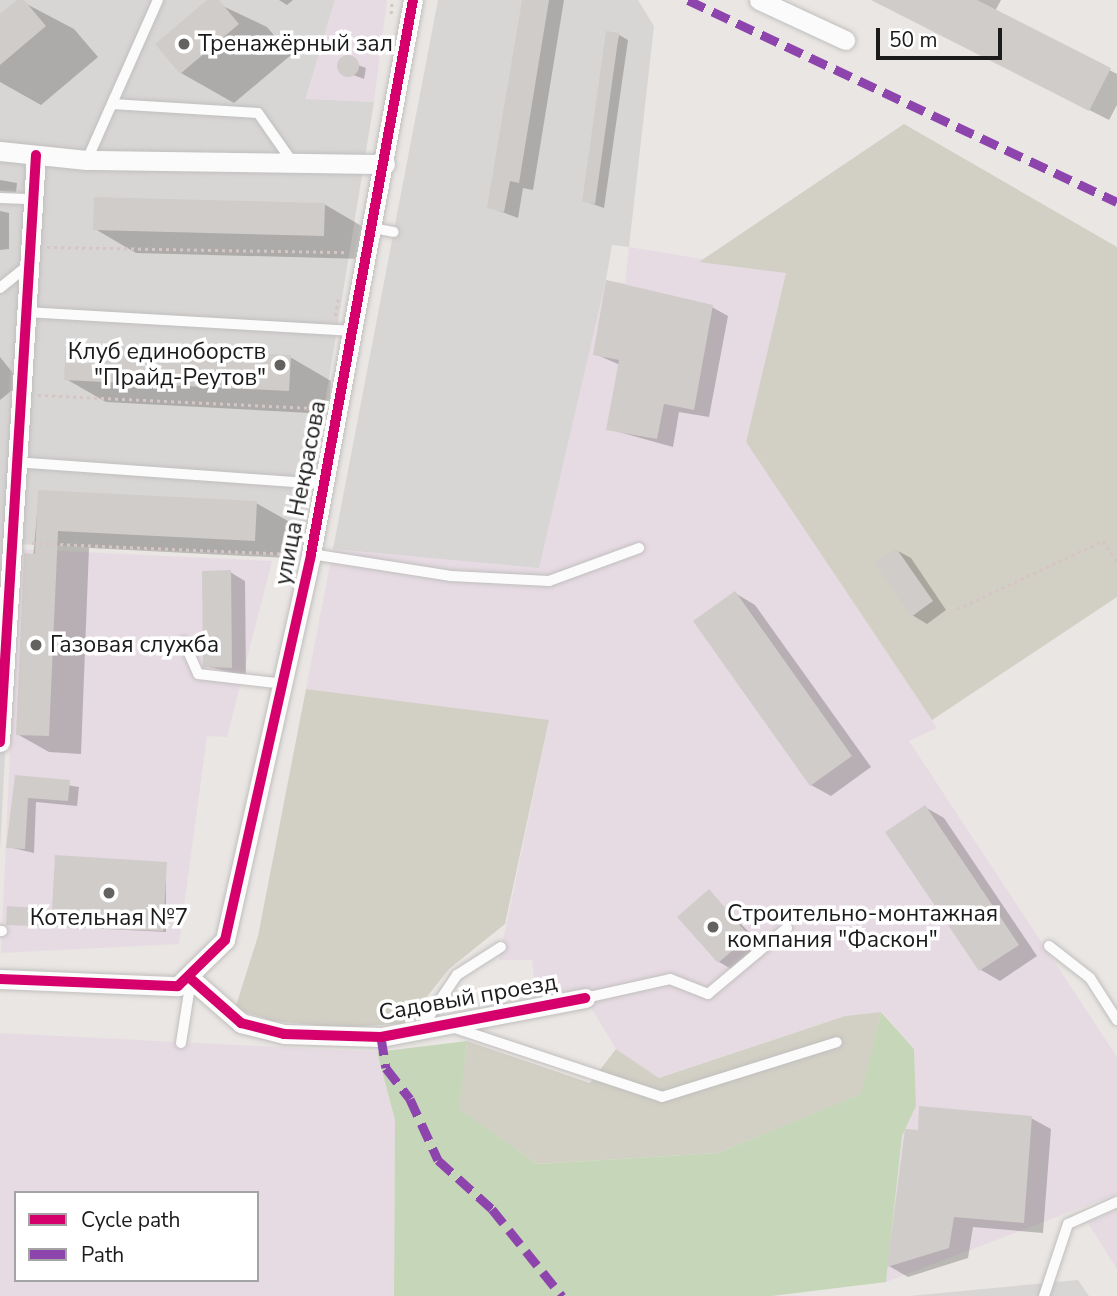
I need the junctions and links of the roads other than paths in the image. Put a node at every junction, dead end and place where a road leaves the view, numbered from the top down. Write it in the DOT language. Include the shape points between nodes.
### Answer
graph roads {
  1 [pos="158,0"];
  2 [pos="413,0"];
  3 [pos="759,0"];
  4 [pos="845,40"];
  5 [pos="112,104"];
  6 [pos="0,151"];
  7 [pos="36,155"];
  8 [pos="87,160"];
  9 [pos="294,164"];
  10 [pos="385,164"];
  11 [pos="0,198"];
  12 [pos="33,200"];
  13 [pos="373,228"];
  14 [pos="394,232"];
  15 [pos="29,256"];
  16 [pos="0,288"];
  17 [pos="25,312"];
  18 [pos="354,331"];
  19 [pos="16,462"];
  20 [pos="325,484"];
  21 [pos="639,548"];
  22 [pos="312,554"];
  23 [pos="184,642"];
  24 [pos="284,684"];
  25 [pos="0,742"];
  26 [pos="788,928"];
  27 [pos="1049,946"];
  28 [pos="501,947"];
  29 [pos="0,979"];
  30 [pos="191,979"];
  31 [pos="585,998"];
  32 [pos="1117,1020"];
  33 [pos="447,1025"];
  34 [pos="418,1031"];
  35 [pos="837,1042"];
  36 [pos="181,1043"];
  37 [pos="1117,1202"];
  38 [pos="1044,1296"];
  1 -- 5 [label="lane"];
  2 -- 10 [label="street, улица Некрасова"];
  3 -- 4 [label="street"];
  5 -- 8 [label="lane"];
  5 -- 9 [label="lane" via="258,113"];
  6 -- 7 [label="street"];
  7 -- 8 [label="street"];
  7 -- 12 [label="street"];
  8 -- 9 [label="street"];
  9 -- 10 [label="street"];
  10 -- 13 [label="street, улица Некрасова"];
  11 -- 12 [label="lane"];
  12 -- 15 [label="street"];
  13 -- 14 [label="lane"];
  13 -- 18 [label="street, улица Некрасова"];
  15 -- 16 [label="lane"];
  15 -- 17 [label="street"];
  17 -- 18 [label="lane"];
  17 -- 19 [label="street"];
  18 -- 20 [label="street, улица Некрасова"];
  19 -- 20 [label="lane"];
  19 -- 25 [label="street"];
  20 -- 22 [label="street, улица Некрасова"];
  21 -- 22 [label="lane" via="549,581 451,576"];
  22 -- 24 [label="street, улица Некрасова"];
  23 -- 24 [label="lane" via="198,674"];
  24 -- 30 [label="street, улица Некрасова" via="236,909 225,940"];
  26 -- 31 [label="lane" via="708,994 670,979"];
  27 -- 32 [label="lane" via="1090,978"];
  28 -- 34 [label="lane" via="457,975"];
  29 -- 30 [label="street" via="162,988"];
  30 -- 34 [label="street, Садовый проезд" via="241,1023 284,1034 381,1037"];
  30 -- 36 [label="lane"];
  31 -- 33 [label="street, Садовый проезд"];
  33 -- 34 [label="street, Садовый проезд"];
  33 -- 35 [label="lane" via="662,1097"];
  37 -- 38 [label="lane" via="1068,1224"];
}
